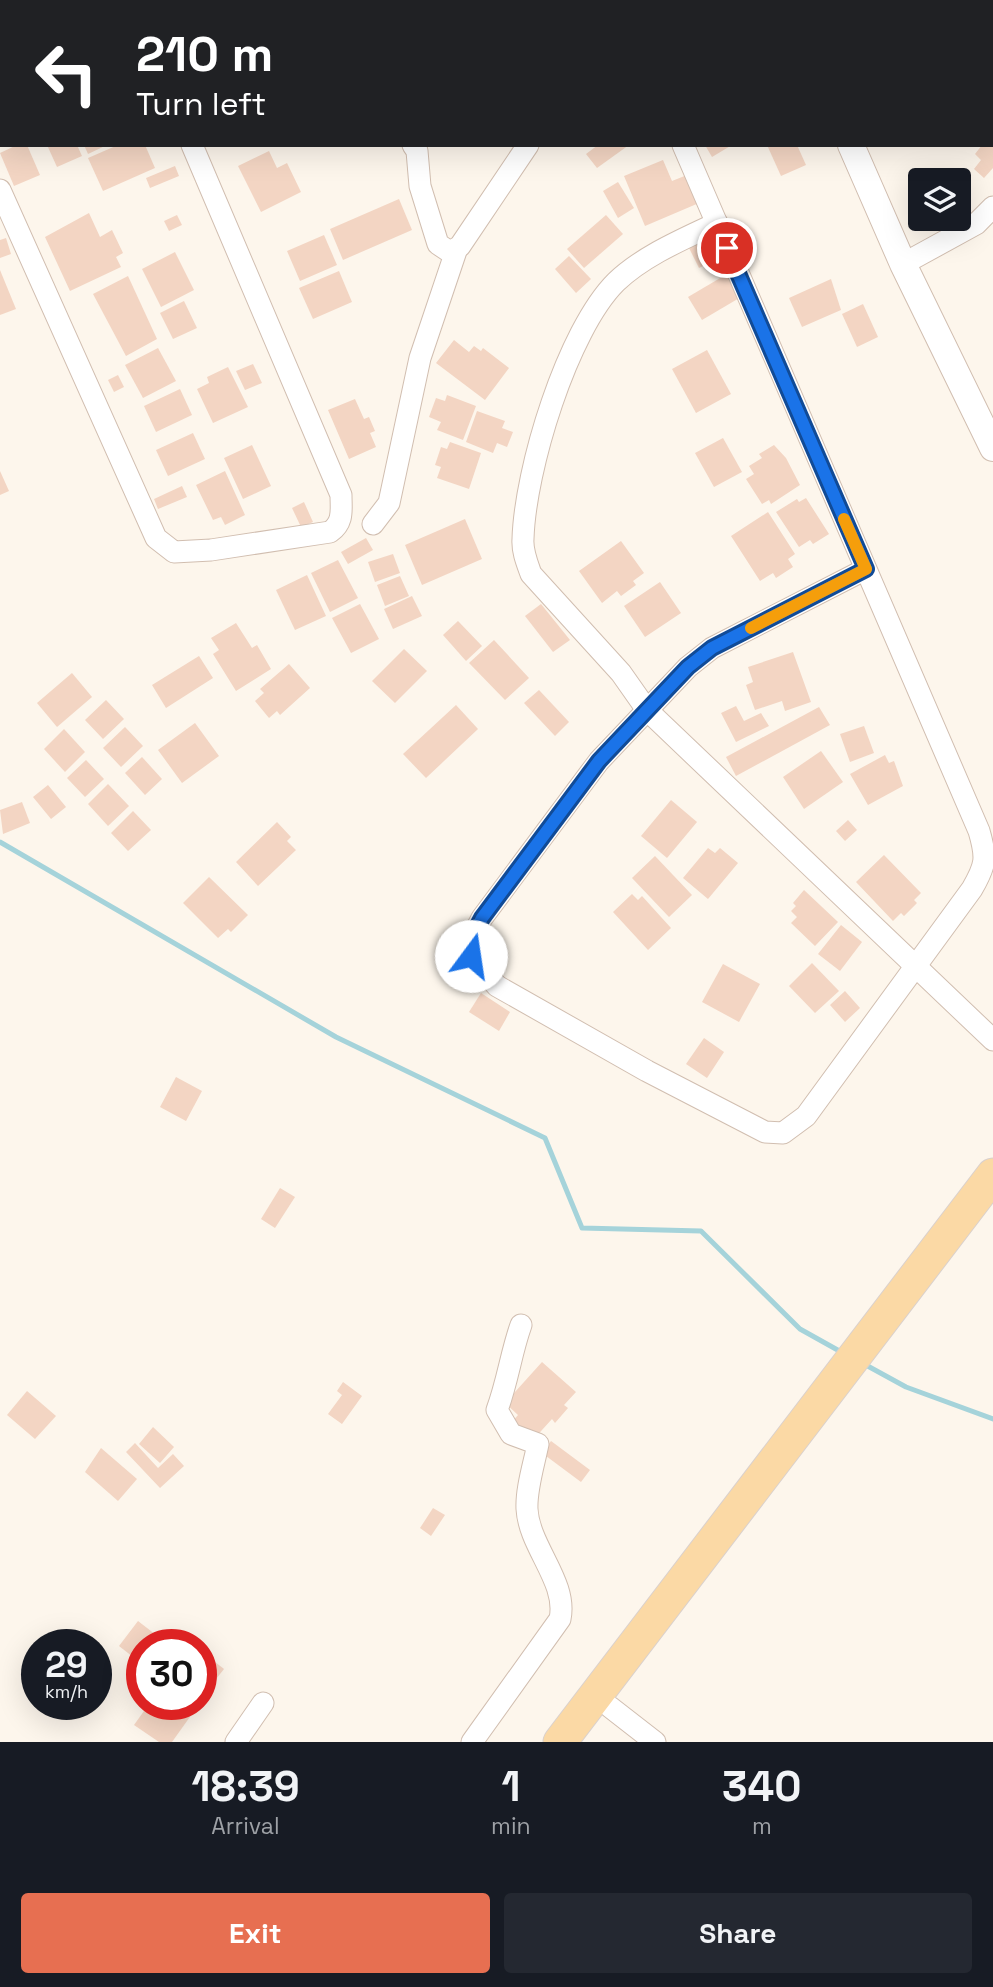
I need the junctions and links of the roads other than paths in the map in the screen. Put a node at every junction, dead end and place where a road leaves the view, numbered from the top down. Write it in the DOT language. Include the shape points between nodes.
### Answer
graph roads {
  1 [pos="193,147"];
  2 [pos="414,147"];
  3 [pos="527,147"];
  4 [pos="684,147"];
  5 [pos="852,147"];
  6 [pos="0,190"];
  7 [pos="993,207"];
  8 [pos="717,223"];
  9 [pos="456,251"];
  10 [pos="903,264"];
  11 [pos="990,433"];
  12 [pos="373,524"];
  13 [pos="866,569"];
  14 [pos="647,710"];
  15 [pos="915,968"];
  16 [pos="993,1040"];
  17 [pos="993,1175"];
  18 [pos="993,1208"];
  19 [pos="521,1325"];
  20 [pos="263,1703"];
  21 [pos="610,1707"];
  22 [pos="236,1742"];
  23 [pos="472,1742"];
  24 [pos="561,1742"];
  25 [pos="583,1742"];
  26 [pos="655,1742"];
  1 -- 6 [label="street" via="341,495 342,518 330,532 174,552 156,538"];
  2 -- 9 [label="street" via="420,186 438,244 444,251"];
  3 -- 9 [label="street"];
  4 -- 8 [label="street"];
  5 -- 10 [label="street"];
  7 -- 10 [label="street" via="976,224"];
  8 -- 13 [label="street"];
  8 -- 14 [label="street" via="676,242 618,281 594,308 561,378 532,474 523,539 531,575 621,673"];
  9 -- 12 [label="street" via="420,358 389,503"];
  10 -- 11 [label="street"];
  13 -- 14 [label="street" via="712,648"];
  13 -- 15 [label="street" via="985,851 985,867 972,889"];
  14 -- 15 [label="street"];
  14 -- 15 [label="street" via="599,761 482,918 472,937 471,956 479,968 498,986 647,1071 765,1132 783,1133 806,1116"];
  15 -- 16 [label="street"];
  17 -- 24 [label="main road"];
  18 -- 21 [label="main road"];
  19 -- 23 [label="street" via="497,1410 512,1434 538,1444 527,1510 563,1605 560,1619"];
  20 -- 22 [label="street"];
  21 -- 25 [label="main road"];
  21 -- 26 [label="street"];
}
